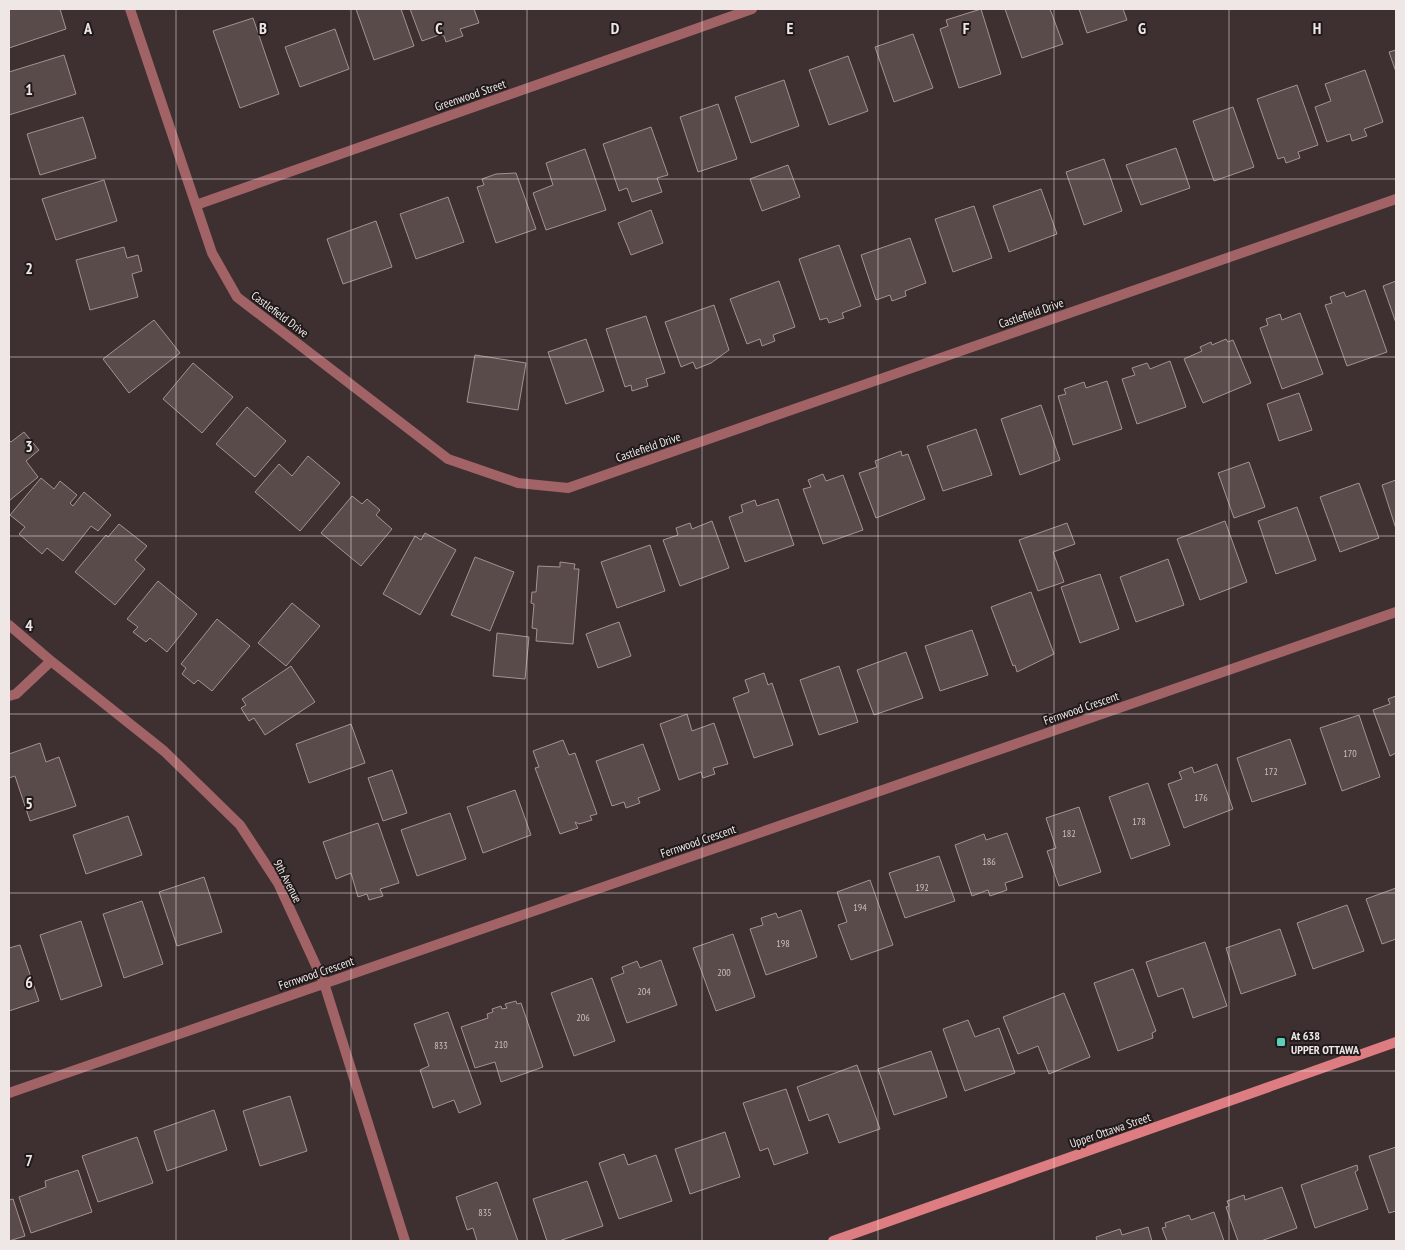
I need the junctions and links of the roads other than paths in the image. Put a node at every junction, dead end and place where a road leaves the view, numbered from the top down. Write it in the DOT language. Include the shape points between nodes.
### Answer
graph roads {
  1 [pos="130,9"];
  2 [pos="752,9"];
  3 [pos="1396,199"];
  4 [pos="196,205"];
  5 [pos="1396,612"];
  6 [pos="9,626"];
  7 [pos="51,661"];
  8 [pos="9,696"];
  9 [pos="324,983"];
  10 [pos="1396,1042"];
  11 [pos="9,1094"];
  12 [pos="405,1241"];
  13 [pos="833,1241"];
  1 -- 4 [label="street, Castlefield Drive"];
  2 -- 4 [label="street, Greenwood Street"];
  3 -- 4 [label="street, Castlefield Drive" via="568,488 518,483 448,459 237,297 212,254"];
  5 -- 9 [label="street, Fernwood Crescent"];
  6 -- 7 [label="street, 9th Avenue"];
  7 -- 8 [label="street" via="16,694"];
  7 -- 9 [label="street, 9th Avenue" via="164,752 240,825 278,883"];
  9 -- 11 [label="street, Fernwood Crescent"];
  9 -- 12 [label="street, 9th Avenue"];
  10 -- 13 [label="main road, Upper Ottawa Street"];
}
